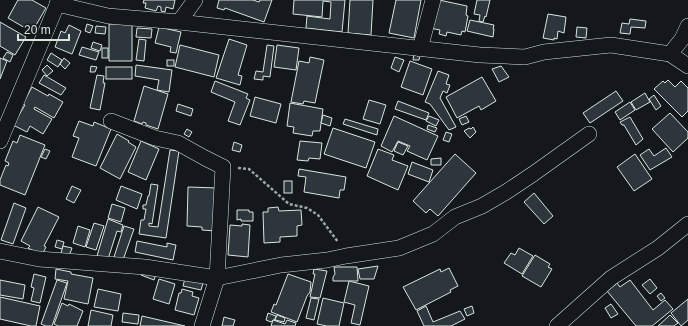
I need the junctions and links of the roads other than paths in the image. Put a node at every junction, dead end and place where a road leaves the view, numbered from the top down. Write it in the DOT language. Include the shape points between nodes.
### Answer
graph roads {
  1 [pos="195,0"];
  2 [pos="433,0"];
  3 [pos="58,2"];
  4 [pos="179,22"];
  5 [pos="688,26"];
  6 [pos="420,49"];
  7 [pos="670,54"];
  8 [pos="688,66"];
  9 [pos="111,121"];
  10 [pos="589,134"];
  11 [pos="0,141"];
  12 [pos="688,224"];
  13 [pos="0,251"];
  14 [pos="217,278"];
  15 [pos="202,326"];
  16 [pos="557,326"];
  1 -- 4 [label="street"];
  2 -- 6 [label="street"];
  3 -- 4 [label="street" via="108,16"];
  3 -- 11 [label="street"];
  4 -- 6 [label="street"];
  5 -- 7 [label="street"];
  6 -- 7 [label="street" via="525,57 544,52 610,45"];
  7 -- 8 [label="street"];
  9 -- 14 [label="street" via="155,138 178,143 223,167"];
  10 -- 14 [label="street" via="517,185 482,206 455,217 433,234 400,248 281,265"];
  12 -- 16 [label="street" via="658,248 611,278"];
  13 -- 14 [label="street" via="39,259 145,267"];
  14 -- 15 [label="street"];
}
